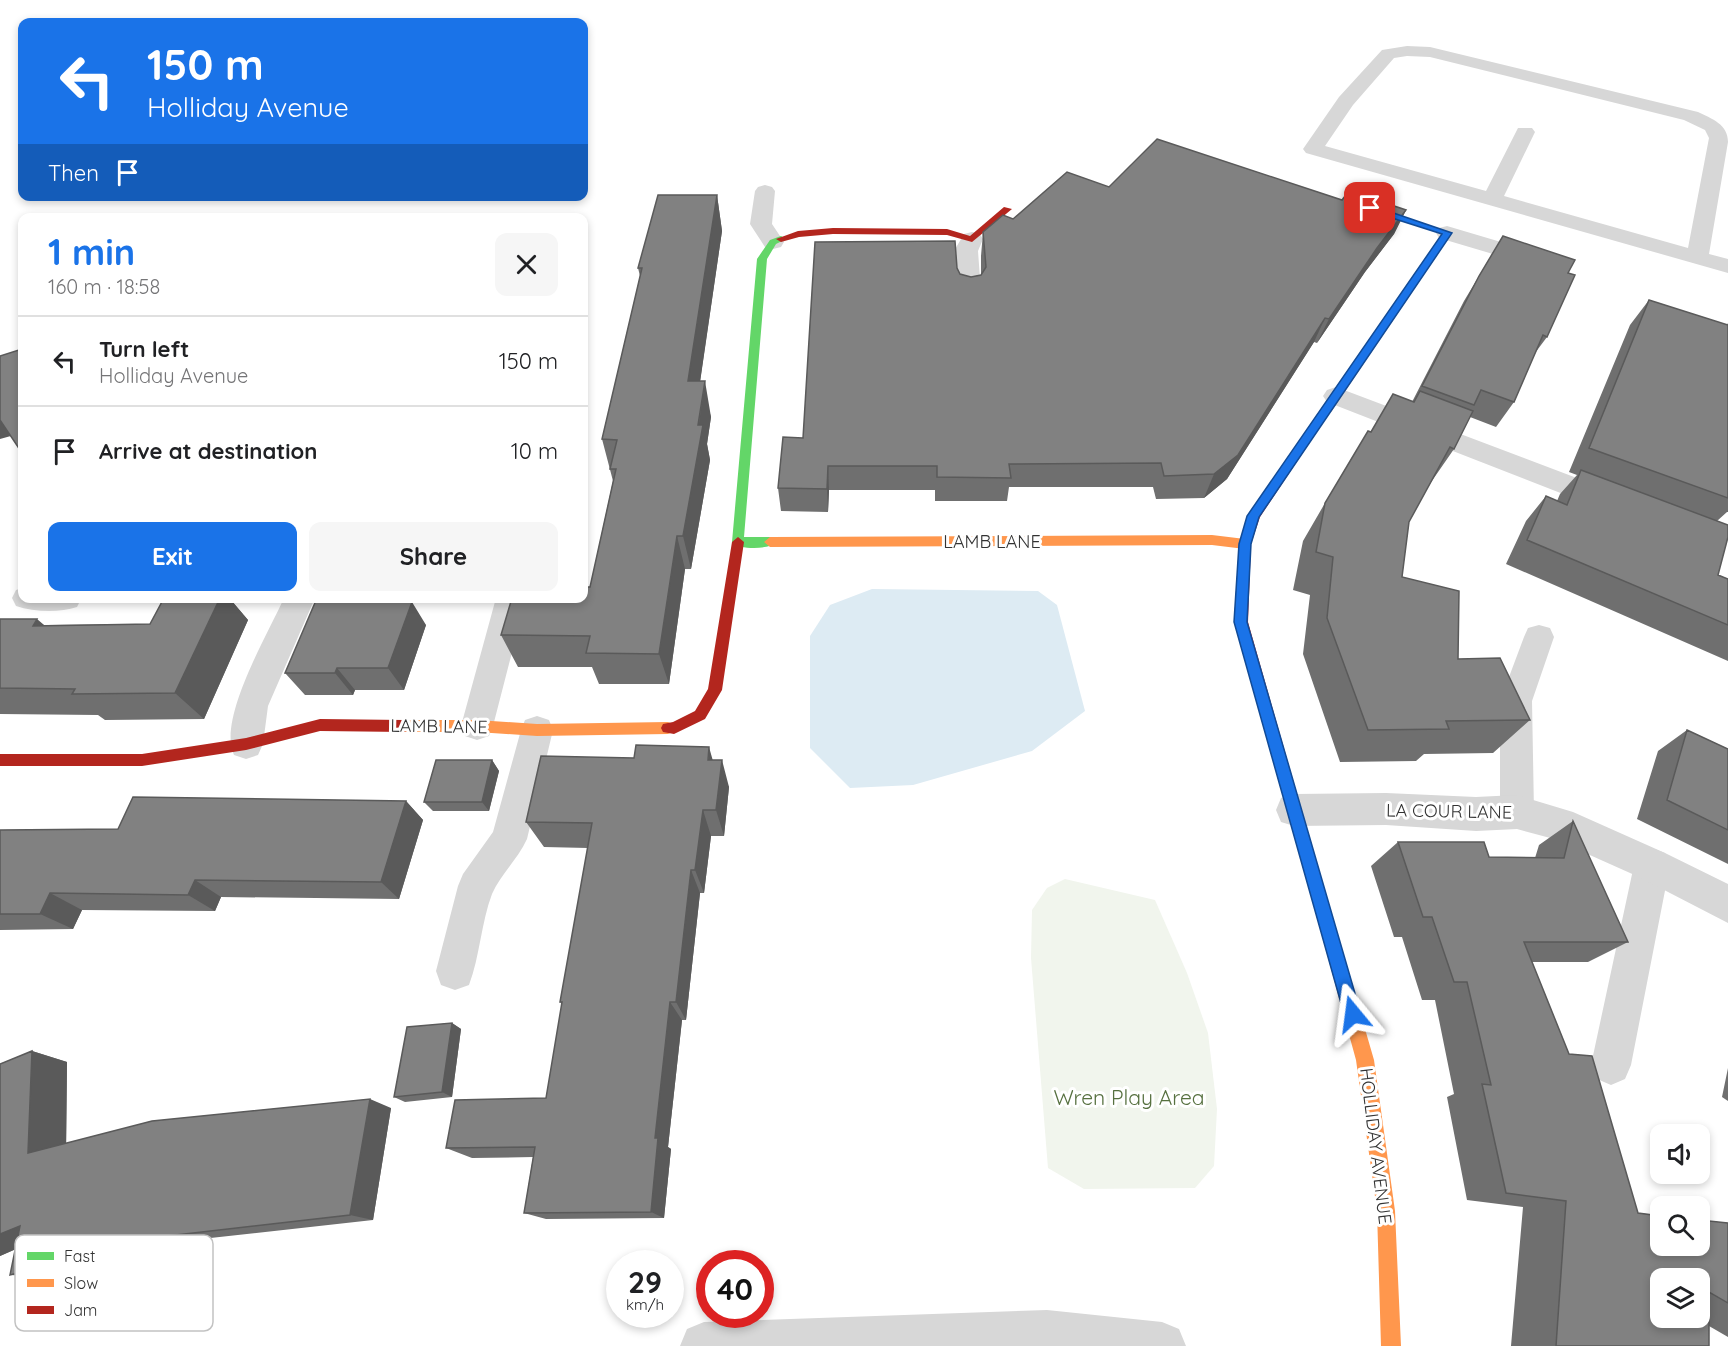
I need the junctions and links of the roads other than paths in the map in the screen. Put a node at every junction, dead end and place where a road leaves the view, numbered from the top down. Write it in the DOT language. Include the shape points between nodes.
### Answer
graph roads {
  1 [pos="1525,132"];
  2 [pos="765,191"];
  3 [pos="1492,199"];
  4 [pos="1370,208"];
  5 [pos="1007,209"];
  6 [pos="1447,233"];
  7 [pos="972,239"];
  8 [pos="773,242"];
  9 [pos="1503,250"];
  10 [pos="1697,256"];
  11 [pos="1728,266"];
  12 [pos="969,292"];
  13 [pos="1336,396"];
  14 [pos="1638,512"];
  15 [pos="738,542"];
  16 [pos="1245,544"];
  17 [pos="0,598"];
  18 [pos="18,598"];
  19 [pos="298,603"];
  20 [pos="510,603"];
  21 [pos="1539,637"];
  22 [pos="477,726"];
  23 [pos="537,730"];
  24 [pos="246,744"];
  25 [pos="0,760"];
  26 [pos="1294,810"];
  27 [pos="1517,812"];
  28 [pos="1652,865"];
  29 [pos="1728,904"];
  30 [pos="455,971"];
  31 [pos="1611,1065"];
  32 [pos="704,1346"];
  33 [pos="1162,1346"];
  34 [pos="1391,1346"];
  1 -- 3 [label="lane"];
  2 -- 8 [label="lane" via="761,224"];
  3 -- 10 [label="lane"];
  3 -- 10 [label="lane" via="1313,149 1346,101 1388,54 1407,51 1430,52 1691,116 1713,126 1719,138"];
  4 -- 6 [label="street"];
  5 -- 7 [label="street"];
  6 -- 9 [label="street"];
  6 -- 13 [label="street, HOLLIDAY AVENUE"];
  7 -- 8 [label="street" via="947,232 833,231 798,234"];
  7 -- 12 [label="street" via="966,251"];
  8 -- 15 [label="street, LAMB LANE" via="762,259"];
  10 -- 11 [label="lane"];
  13 -- 14 [label="street"];
  13 -- 16 [label="street, HOLLIDAY AVENUE" via="1254,516"];
  15 -- 16 [label="street, LAMB LANE" via="1212,540"];
  15 -- 23 [label="street, LAMB LANE" via="715,690 700,715 674,728"];
  16 -- 26 [label="street, HOLLIDAY AVENUE" via="1240,622"];
  17 -- 18 [label="lane"];
  19 -- 24 [label="street" via="251,705"];
  20 -- 22 [label="lane"];
  21 -- 27 [label="lane" via="1516,702"];
  22 -- 23 [label="street, LAMB LANE"];
  22 -- 24 [label="street, LAMB LANE" via="320,725"];
  23 -- 30 [label="lane" via="509,839 476,886"];
  24 -- 25 [label="street, LAMB LANE" via="142,760"];
  26 -- 27 [label="street, LA COUR LANE"];
  26 -- 34 [label="street, HOLLIDAY AVENUE" via="1365,1060 1386,1210"];
  27 -- 28 [label="street, LA COUR LANE" via="1560,824"];
  28 -- 29 [label="street, LA COUR LANE"];
  28 -- 31 [label="lane"];
  32 -- 33 [label="street" via="1047,1334"];
}
